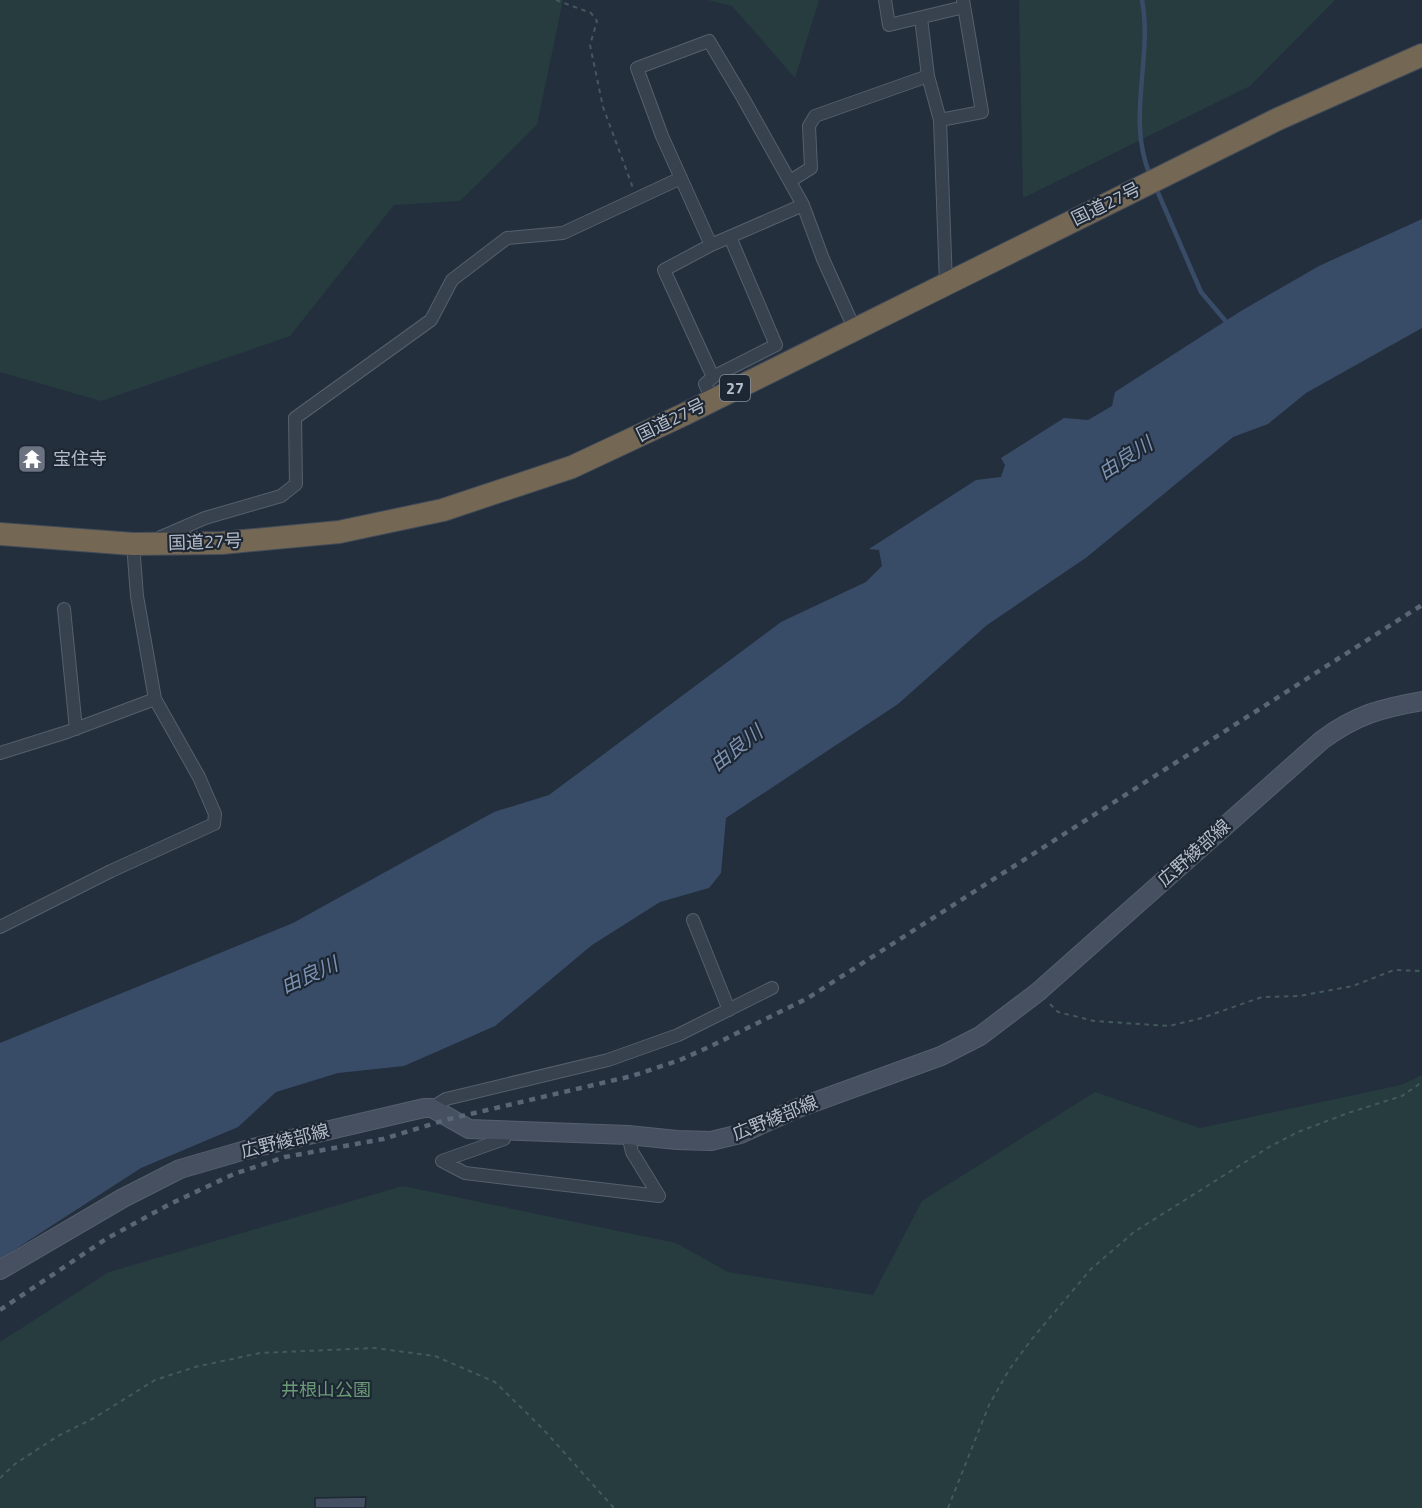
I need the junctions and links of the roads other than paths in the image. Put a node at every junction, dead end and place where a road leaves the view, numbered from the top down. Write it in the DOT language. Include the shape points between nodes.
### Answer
graph roads {
  1 [pos="885,0"];
  2 [pos="963,4"];
  3 [pos="921,18"];
  4 [pos="1422,55"];
  5 [pos="928,76"];
  6 [pos="940,120"];
  7 [pos="681,178"];
  8 [pos="790,181"];
  9 [pos="803,205"];
  10 [pos="730,237"];
  11 [pos="711,245"];
  12 [pos="946,284"];
  13 [pos="855,330"];
  14 [pos="713,388"];
  15 [pos="0,534"];
  16 [pos="133,544"];
  17 [pos="159,544"];
  18 [pos="64,609"];
  19 [pos="155,699"];
  20 [pos="1422,701"];
  21 [pos="76,729"];
  22 [pos="0,753"];
  23 [pos="693,920"];
  24 [pos="0,927"];
  25 [pos="772,988"];
  26 [pos="729,1010"];
  27 [pos="432,1108"];
  28 [pos="501,1129"];
  29 [pos="628,1135"];
  30 [pos="0,1270"];
  1 -- 3 [label="street" via="890,25"];
  2 -- 3 [label="street"];
  2 -- 6 [label="street" via="982,112"];
  3 -- 5 [label="street"];
  4 -- 12 [label="highway, 国道27号 / 27" via="1278,119"];
  5 -- 6 [label="street"];
  5 -- 8 [label="street" via="815,116 808,126 811,168"];
  6 -- 12 [label="street"];
  7 -- 8 [label="street" via="637,68 709,40"];
  7 -- 11 [label="street"];
  7 -- 17 [label="street" via="563,233 507,238 452,280 431,320 296,418 296,484 280,496 205,518 161,537"];
  8 -- 9 [label="street"];
  9 -- 10 [label="street"];
  9 -- 13 [label="street"];
  10 -- 11 [label="street"];
  10 -- 14 [label="street" via="776,345"];
  11 -- 14 [label="street" via="664,270"];
  12 -- 13 [label="highway, 国道27号 / 27"];
  13 -- 14 [label="highway, 国道27号 / 27"];
  14 -- 17 [label="highway, 国道27号 / 27" via="572,467 443,510 339,532 222,543"];
  15 -- 16 [label="highway, 国道27号 / 27"];
  16 -- 17 [label="highway, 国道27号 / 27"];
  16 -- 19 [label="street" via="136,596"];
  18 -- 21 [label="street"];
  19 -- 21 [label="street"];
  19 -- 24 [label="street" via="199,777 215,814 214,824"];
  20 -- 29 [label="main road, 広野綾部線" via="1357,717 1322,740 1038,992 980,1036 941,1056 798,1108 740,1134 711,1141"];
  21 -- 22 [label="street"];
  23 -- 26 [label="street"];
  25 -- 26 [label="street"];
  26 -- 27 [label="street" via="678,1035 608,1060 446,1100"];
  27 -- 28 [label="main road, 広野綾部線" via="469,1129"];
  27 -- 30 [label="main road, 広野綾部線" via="281,1141 180,1169"];
  28 -- 29 [label="main road, 広野綾部線"];
  28 -- 29 [label="street" via="504,1139 442,1161 465,1173 659,1196 632,1152"];
}
